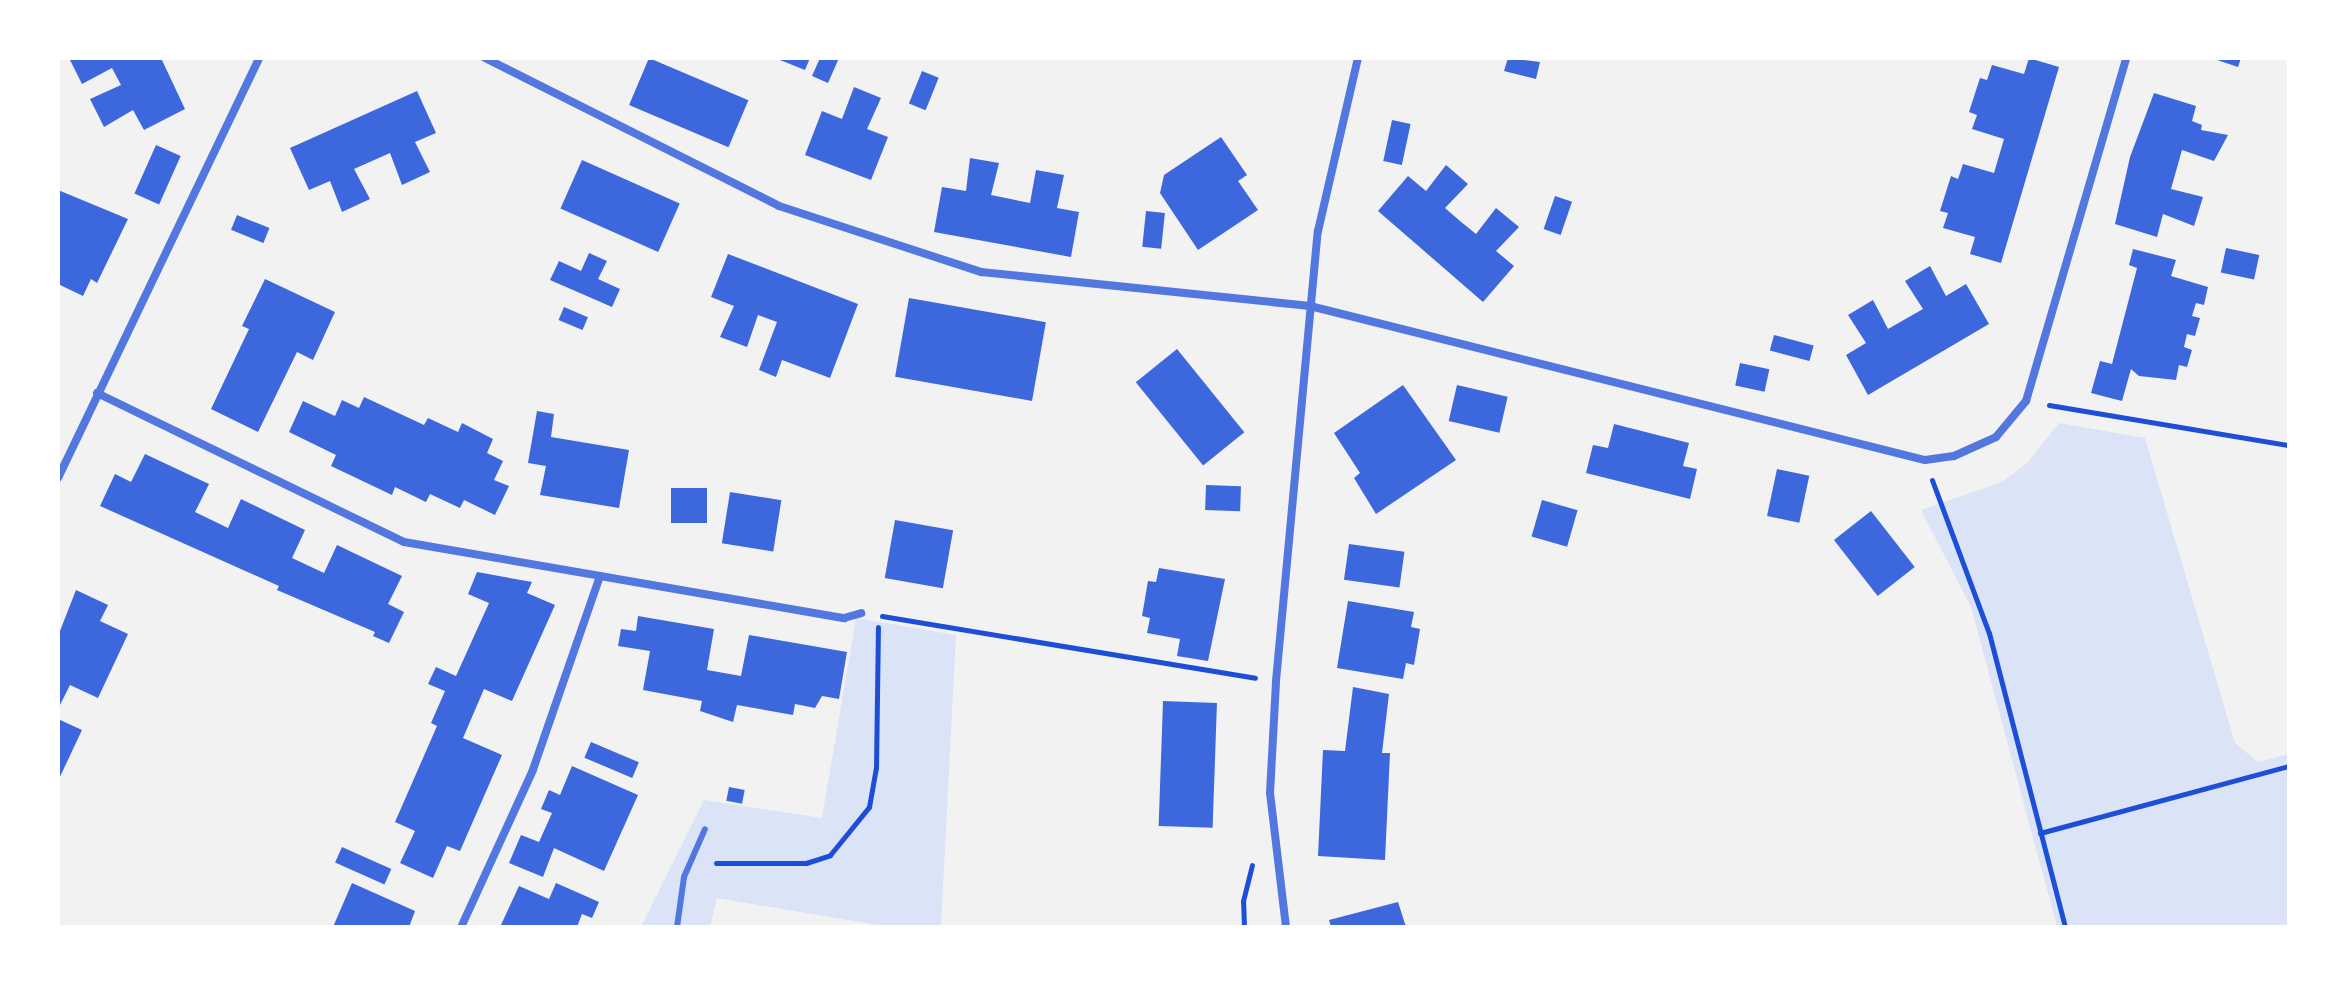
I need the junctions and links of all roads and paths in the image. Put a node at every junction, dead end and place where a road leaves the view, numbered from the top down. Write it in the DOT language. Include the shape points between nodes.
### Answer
graph roads {
  1 [pos="259,58"];
  2 [pos="485,58"];
  3 [pos="1358,58"];
  4 [pos="2126,58"];
  5 [pos="1310,306"];
  6 [pos="97,393"];
  7 [pos="2026,401"];
  8 [pos="2289,445"];
  9 [pos="1925,460"];
  10 [pos="58,478"];
  11 [pos="600,576"];
  12 [pos="861,613"];
  13 [pos="878,615"];
  14 [pos="1276,681"];
  15 [pos="2289,766"];
  16 [pos="705,829"];
  17 [pos="2040,833"];
  18 [pos="691,863"];
  19 [pos="461,927"];
  20 [pos="677,927"];
  21 [pos="1286,927"];
  22 [pos="2065,927"];
  1 -- 6 [label="street"];
  2 -- 5 [label="street" via="779,206 981,272"];
  3 -- 5 [label="street" via="1318,231"];
  4 -- 7 [label="street"];
  5 -- 9 [label="street"];
  5 -- 14 [label="street"];
  6 -- 10 [label="street"];
  6 -- 11 [label="street" via="404,542"];
  7 -- 8 [label="path"];
  7 -- 9 [label="street" via="1996,437 1954,456"];
  9 -- 17 [label="path" via="1989,633"];
  11 -- 12 [label="street" via="844,618"];
  11 -- 19 [label="street" via="533,770"];
  12 -- 13 [label="path"];
  13 -- 14 [label="path"];
  13 -- 18 [label="path" via="876,768 869,807 848,837 830,855 806,863"];
  14 -- 21 [label="street" via="1270,793"];
  15 -- 17 [label="path"];
  16 -- 18 [label="lane"];
  17 -- 22 [label="path"];
  18 -- 20 [label="lane"];
}
